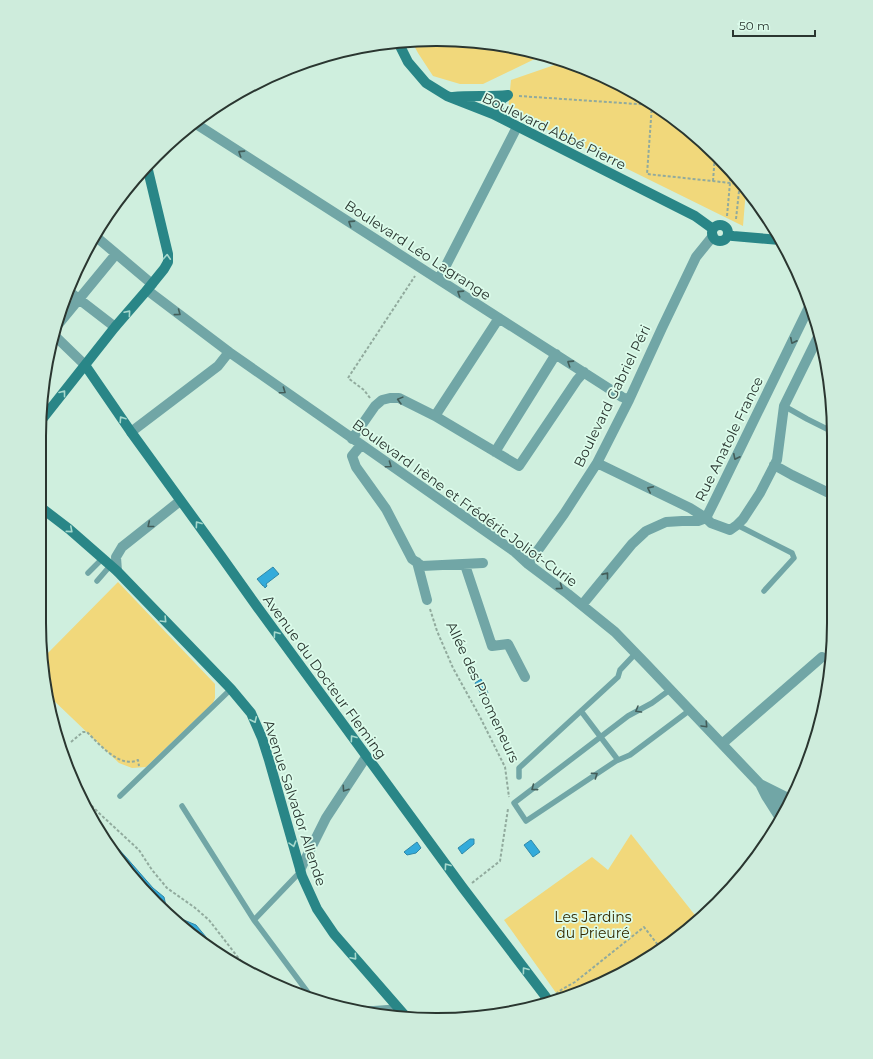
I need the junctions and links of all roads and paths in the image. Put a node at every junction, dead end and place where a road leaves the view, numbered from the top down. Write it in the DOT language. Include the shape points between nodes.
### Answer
graph roads {
  1 [pos="401,48"];
  2 [pos="508,95"];
  3 [pos="451,98"];
  4 [pos="641,104"];
  5 [pos="652,112"];
  6 [pos="507,121"];
  7 [pos="200,126"];
  8 [pos="517,127"];
  9 [pos="714,162"];
  10 [pos="149,173"];
  11 [pos="730,179"];
  12 [pos="713,181"];
  13 [pos="730,183"];
  14 [pos="733,183"];
  15 [pos="739,190"];
  16 [pos="727,216"];
  17 [pos="736,219"];
  18 [pos="713,233"];
  19 [pos="99,239"];
  20 [pos="774,239"];
  21 [pos="116,254"];
  22 [pos="420,268"];
  23 [pos="439,279"];
  24 [pos="150,287"];
  25 [pos="73,294"];
  26 [pos="79,299"];
  27 [pos="806,312"];
  28 [pos="66,315"];
  29 [pos="500,318"];
  30 [pos="115,327"];
  31 [pos="58,339"];
  32 [pos="815,342"];
  33 [pos="229,352"];
  34 [pos="556,354"];
  35 [pos="85,365"];
  36 [pos="584,372"];
  37 [pos="629,400"];
  38 [pos="375,406"];
  39 [pos="784,406"];
  40 [pos="47,413"];
  41 [pos="435,416"];
  42 [pos="827,429"];
  43 [pos="130,432"];
  44 [pos="352,439"];
  45 [pos="361,445"];
  46 [pos="495,452"];
  47 [pos="597,463"];
  48 [pos="774,465"];
  49 [pos="827,492"];
  50 [pos="180,501"];
  51 [pos="46,511"];
  52 [pos="706,518"];
  53 [pos="737,525"];
  54 [pos="122,547"];
  55 [pos="102,559"];
  56 [pos="417,562"];
  57 [pos="482,563"];
  58 [pos="465,564"];
  59 [pos="528,564"];
  60 [pos="114,569"];
  61 [pos="88,573"];
  62 [pos="97,580"];
  63 [pos="764,591"];
  64 [pos="428,600"];
  65 [pos="582,605"];
  66 [pos="636,653"];
  67 [pos="822,657"];
  68 [pos="525,677"];
  69 [pos="231,689"];
  70 [pos="671,689"];
  71 [pos="690,710"];
  72 [pos="581,711"];
  73 [pos="600,737"];
  74 [pos="71,742"];
  75 [pos="722,744"];
  76 [pos="366,757"];
  77 [pos="618,760"];
  78 [pos="139,767"];
  79 [pos="519,777"];
  80 [pos="760,784"];
  81 [pos="120,796"];
  82 [pos="766,796"];
  83 [pos="785,798"];
  84 [pos="509,800"];
  85 [pos="785,800"];
  86 [pos="91,805"];
  87 [pos="182,806"];
  88 [pos="508,807"];
  89 [pos="777,814"];
  90 [pos="301,871"];
  91 [pos="463,888"];
  92 [pos="254,920"];
  93 [pos="657,944"];
  94 [pos="241,961"];
  95 [pos="305,990"];
  96 [pos="557,994"];
  97 [pos="549,996"];
  98 [pos="399,1007"];
  99 [pos="378,1008"];
  100 [pos="402,1011"];
  1 -- 3 [label="main road, Boulevard Abbé Pierre" via="408,62 426,83"];
  2 -- 3 [label="main road"];
  2 -- 4 [label="path"];
  2 -- 6 [label="main road" via="497,107"];
  3 -- 6 [label="main road, Boulevard Abbé Pierre"];
  5 -- 12 [label="path" via="647,174"];
  6 -- 8 [label="main road, Boulevard Abbé Pierre"];
  22 -- 7 [label="street, Boulevard Léo Lagrange, one-way"];
  8 -- 18 [label="main road, Boulevard Abbé Pierre" via="695,216"];
  8 -- 23 [label="street"];
  9 -- 12 [label="path"];
  24 -- 10 [label="main road, one-way" via="168,262 168,254"];
  11 -- 13 [label="path"];
  12 -- 13 [label="path"];
  13 -- 14 [label="path"];
  13 -- 16 [label="path"];
  15 -- 17 [label="path"];
  18 -- 20 [label="main road" via="718,241 722,241 728,235"];
  18 -- 37 [label="street, Boulevard Gabriel Péri" via="696,257"];
  19 -- 21 [label="street, Boulevard Irène et Frédéric Joliot-Curie"];
  21 -- 24 [label="street, Boulevard Irène et Frédéric Joliot-Curie"];
  21 -- 26 [label="street"];
  22 -- 23 [label="street, Boulevard Léo Lagrange"];
  22 -- 38 [label="path" via="348,378 364,390"];
  29 -- 23 [label="street, Boulevard Léo Lagrange, one-way"];
  30 -- 24 [label="main road, one-way"];
  24 -- 33 [label="street, Boulevard Irène et Frédéric Joliot-Curie, one-way"];
  25 -- 26 [label="street"];
  26 -- 28 [label="street"];
  26 -- 30 [label="street"];
  27 -- 52 [label="street, Rue Anatole France, one-way"];
  29 -- 34 [label="street, Boulevard Léo Lagrange"];
  29 -- 41 [label="street"];
  30 -- 35 [label="main road"];
  31 -- 35 [label="street"];
  32 -- 39 [label="street"];
  33 -- 43 [label="street" via="218,366"];
  33 -- 44 [label="street, Boulevard Irène et Frédéric Joliot-Curie, one-way"];
  36 -- 34 [label="street, Boulevard Léo Lagrange, one-way"];
  34 -- 46 [label="street"];
  40 -- 35 [label="main road, one-way"];
  43 -- 35 [label="main road, Avenue du Docteur Fleming, one-way"];
  36 -- 37 [label="street, Boulevard Léo Lagrange"];
  36 -- 46 [label="street" via="519,466"];
  37 -- 47 [label="street, Boulevard Gabriel Péri"];
  41 -- 38 [label="street, one-way" via="399,398 382,400"];
  38 -- 44 [label="street"];
  39 -- 42 [label="lane"];
  39 -- 48 [label="street" via="777,460"];
  41 -- 46 [label="street"];
  43 -- 50 [label="main road, Avenue du Docteur Fleming"];
  44 -- 45 [label="street, Boulevard Irène et Frédéric Joliot-Curie"];
  45 -- 56 [label="street" via="352,456 356,467 386,508 412,559"];
  45 -- 59 [label="street, Boulevard Irène et Frédéric Joliot-Curie, one-way" via="515,552"];
  52 -- 47 [label="street, Rue Anatole France, one-way"];
  47 -- 59 [label="street, Boulevard Gabriel Péri"];
  48 -- 49 [label="street"];
  48 -- 53 [label="street" via="760,493"];
  50 -- 54 [label="street, one-way"];
  76 -- 50 [label="main road, Avenue du Docteur Fleming, one-way"];
  51 -- 55 [label="main road, Avenue Salvador Allende, one-way"];
  52 -- 53 [label="street" via="711,523 730,530"];
  65 -- 52 [label="street, one-way" via="632,544 646,531 666,522 698,521"];
  53 -- 63 [label="lane" via="792,553 794,558"];
  54 -- 55 [label="street"];
  54 -- 60 [label="street" via="116,557"];
  55 -- 60 [label="main road, Avenue Salvador Allende"];
  55 -- 61 [label="lane"];
  56 -- 58 [label="street" via="422,566"];
  56 -- 64 [label="street"];
  57 -- 58 [label="street"];
  58 -- 68 [label="street" via="492,646 508,644"];
  59 -- 65 [label="street, Boulevard Irène et Frédéric Joliot-Curie, one-way"];
  60 -- 62 [label="lane"];
  60 -- 69 [label="main road, Avenue Salvador Allende, one-way"];
  64 -- 84 [label="path, Allée des Promeneurs" via="437,631 453,668 505,767"];
  65 -- 66 [label="street, Boulevard Irène et Frédéric Joliot-Curie"];
  66 -- 70 [label="street, Boulevard Irène et Frédéric Joliot-Curie"];
  66 -- 72 [label="lane" via="620,670 618,677"];
  67 -- 75 [label="street"];
  69 -- 81 [label="lane"];
  69 -- 90 [label="main road, Avenue Salvador Allende, one-way" via="251,713 262,738"];
  70 -- 71 [label="street, Boulevard Irène et Frédéric Joliot-Curie"];
  70 -- 73 [label="lane, one-way"];
  71 -- 75 [label="street, Boulevard Irène et Frédéric Joliot-Curie, one-way"];
  71 -- 77 [label="lane" via="630,755"];
  72 -- 73 [label="lane"];
  72 -- 79 [label="lane" via="519,768"];
  73 -- 77 [label="lane"];
  73 -- 77 [label="lane, one-way" via="514,803 526,821"];
  74 -- 78 [label="path" via="82,732 87,732 112,755 127,762 133,763 138,760"];
  75 -- 80 [label="street, Boulevard Irène et Frédéric Joliot-Curie"];
  76 -- 90 [label="street, one-way" via="326,818"];
  91 -- 76 [label="main road, Avenue du Docteur Fleming, one-way"];
  80 -- 82 [label="street, Boulevard Irène et Frédéric Joliot-Curie"];
  80 -- 83 [label="street, Boulevard Irène et Frédéric Joliot-Curie"];
  82 -- 85 [label="street, Boulevard Irène et Frédéric Joliot-Curie"];
  82 -- 89 [label="street"];
  86 -- 94 [label="path" via="139,850 167,888 194,906 209,920"];
  87 -- 92 [label="lane"];
  88 -- 91 [label="path" via="500,861"];
  90 -- 92 [label="lane"];
  90 -- 98 [label="main road, Avenue Salvador Allende, one-way" via="317,910 334,934"];
  97 -- 91 [label="main road, Avenue du Docteur Fleming, one-way"];
  92 -- 95 [label="lane"];
  93 -- 96 [label="path" via="644,927"];
  98 -- 99 [label="lane"];
  98 -- 100 [label="main road, Avenue Salvador Allende"];
}
